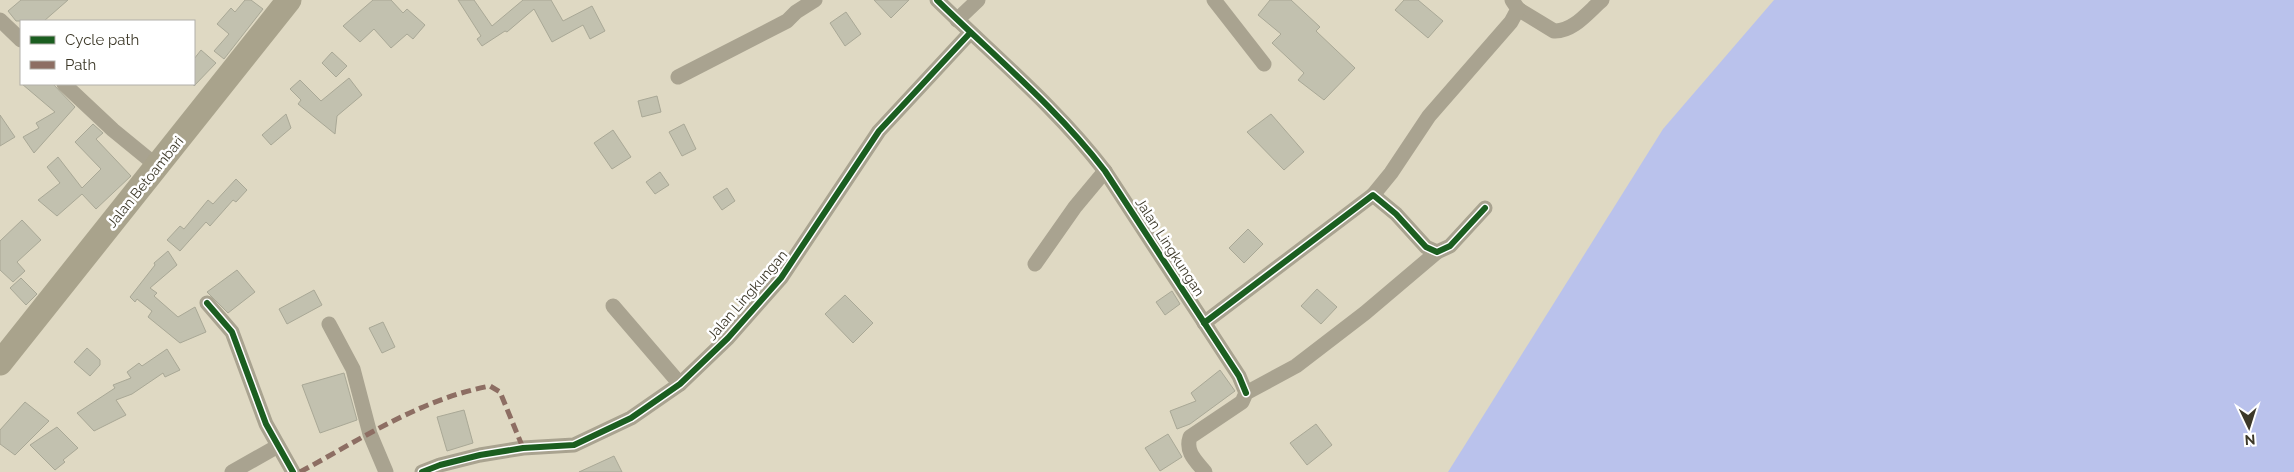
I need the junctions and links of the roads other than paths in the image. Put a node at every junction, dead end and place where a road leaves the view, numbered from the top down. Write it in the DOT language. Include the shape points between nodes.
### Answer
graph roads {
  1 [pos="290,0"];
  2 [pos="814,0"];
  3 [pos="936,0"];
  4 [pos="978,0"];
  5 [pos="1214,0"];
  6 [pos="1602,0"];
  7 [pos="1515,5"];
  8 [pos="0,20"];
  9 [pos="957,20"];
  10 [pos="970,33"];
  11 [pos="20,39"];
  12 [pos="1264,64"];
  13 [pos="678,77"];
  14 [pos="65,85"];
  15 [pos="157,166"];
  16 [pos="1106,171"];
  17 [pos="1373,195"];
  18 [pos="1485,208"];
  19 [pos="1437,252"];
  20 [pos="1035,264"];
  21 [pos="207,304"];
  22 [pos="613,306"];
  23 [pos="1204,322"];
  24 [pos="329,324"];
  25 [pos="0,363"];
  26 [pos="680,384"];
  27 [pos="1246,393"];
  28 [pos="278,446"];
  29 [pos="232,472"];
  30 [pos="293,472"];
  31 [pos="386,472"];
  32 [pos="422,472"];
  33 [pos="1206,472"];
  1 -- 15 [label="main road, Jalan Betoambari"];
  2 -- 13 [label="street" via="787,21"];
  3 -- 9 [label="street, Jalan Lingkungan"];
  4 -- 9 [label="street"];
  5 -- 12 [label="street"];
  6 -- 7 [label="street" via="1569,29 1561,32 1554,31"];
  7 -- 17 [label="street" via="1512,22 1429,116"];
  8 -- 11 [label="street"];
  9 -- 10 [label="street, Jalan Lingkungan"];
  10 -- 16 [label="street, Jalan Lingkungan" via="1064,122"];
  10 -- 26 [label="street, Jalan Lingkungan" via="879,131 782,278"];
  14 -- 15 [label="street"];
  15 -- 25 [label="main road, Jalan Betoambari"];
  16 -- 20 [label="street" via="1075,207"];
  16 -- 23 [label="street, Jalan Lingkungan"];
  17 -- 19 [label="street" via="1396,214 1426,247"];
  17 -- 23 [label="street"];
  18 -- 19 [label="street" via="1450,246"];
  19 -- 27 [label="street" via="1296,366"];
  21 -- 28 [label="street" via="232,332 266,424"];
  22 -- 26 [label="street"];
  23 -- 27 [label="street, Jalan Lingkungan" via="1239,376"];
  24 -- 31 [label="street" via="352,369 370,434"];
  26 -- 32 [label="street, Jalan Lingkungan" via="631,418 574,445 480,455"];
  27 -- 33 [label="street" via="1242,402 1190,437 1189,451"];
  28 -- 29 [label="street"];
  28 -- 30 [label="street"];
}
